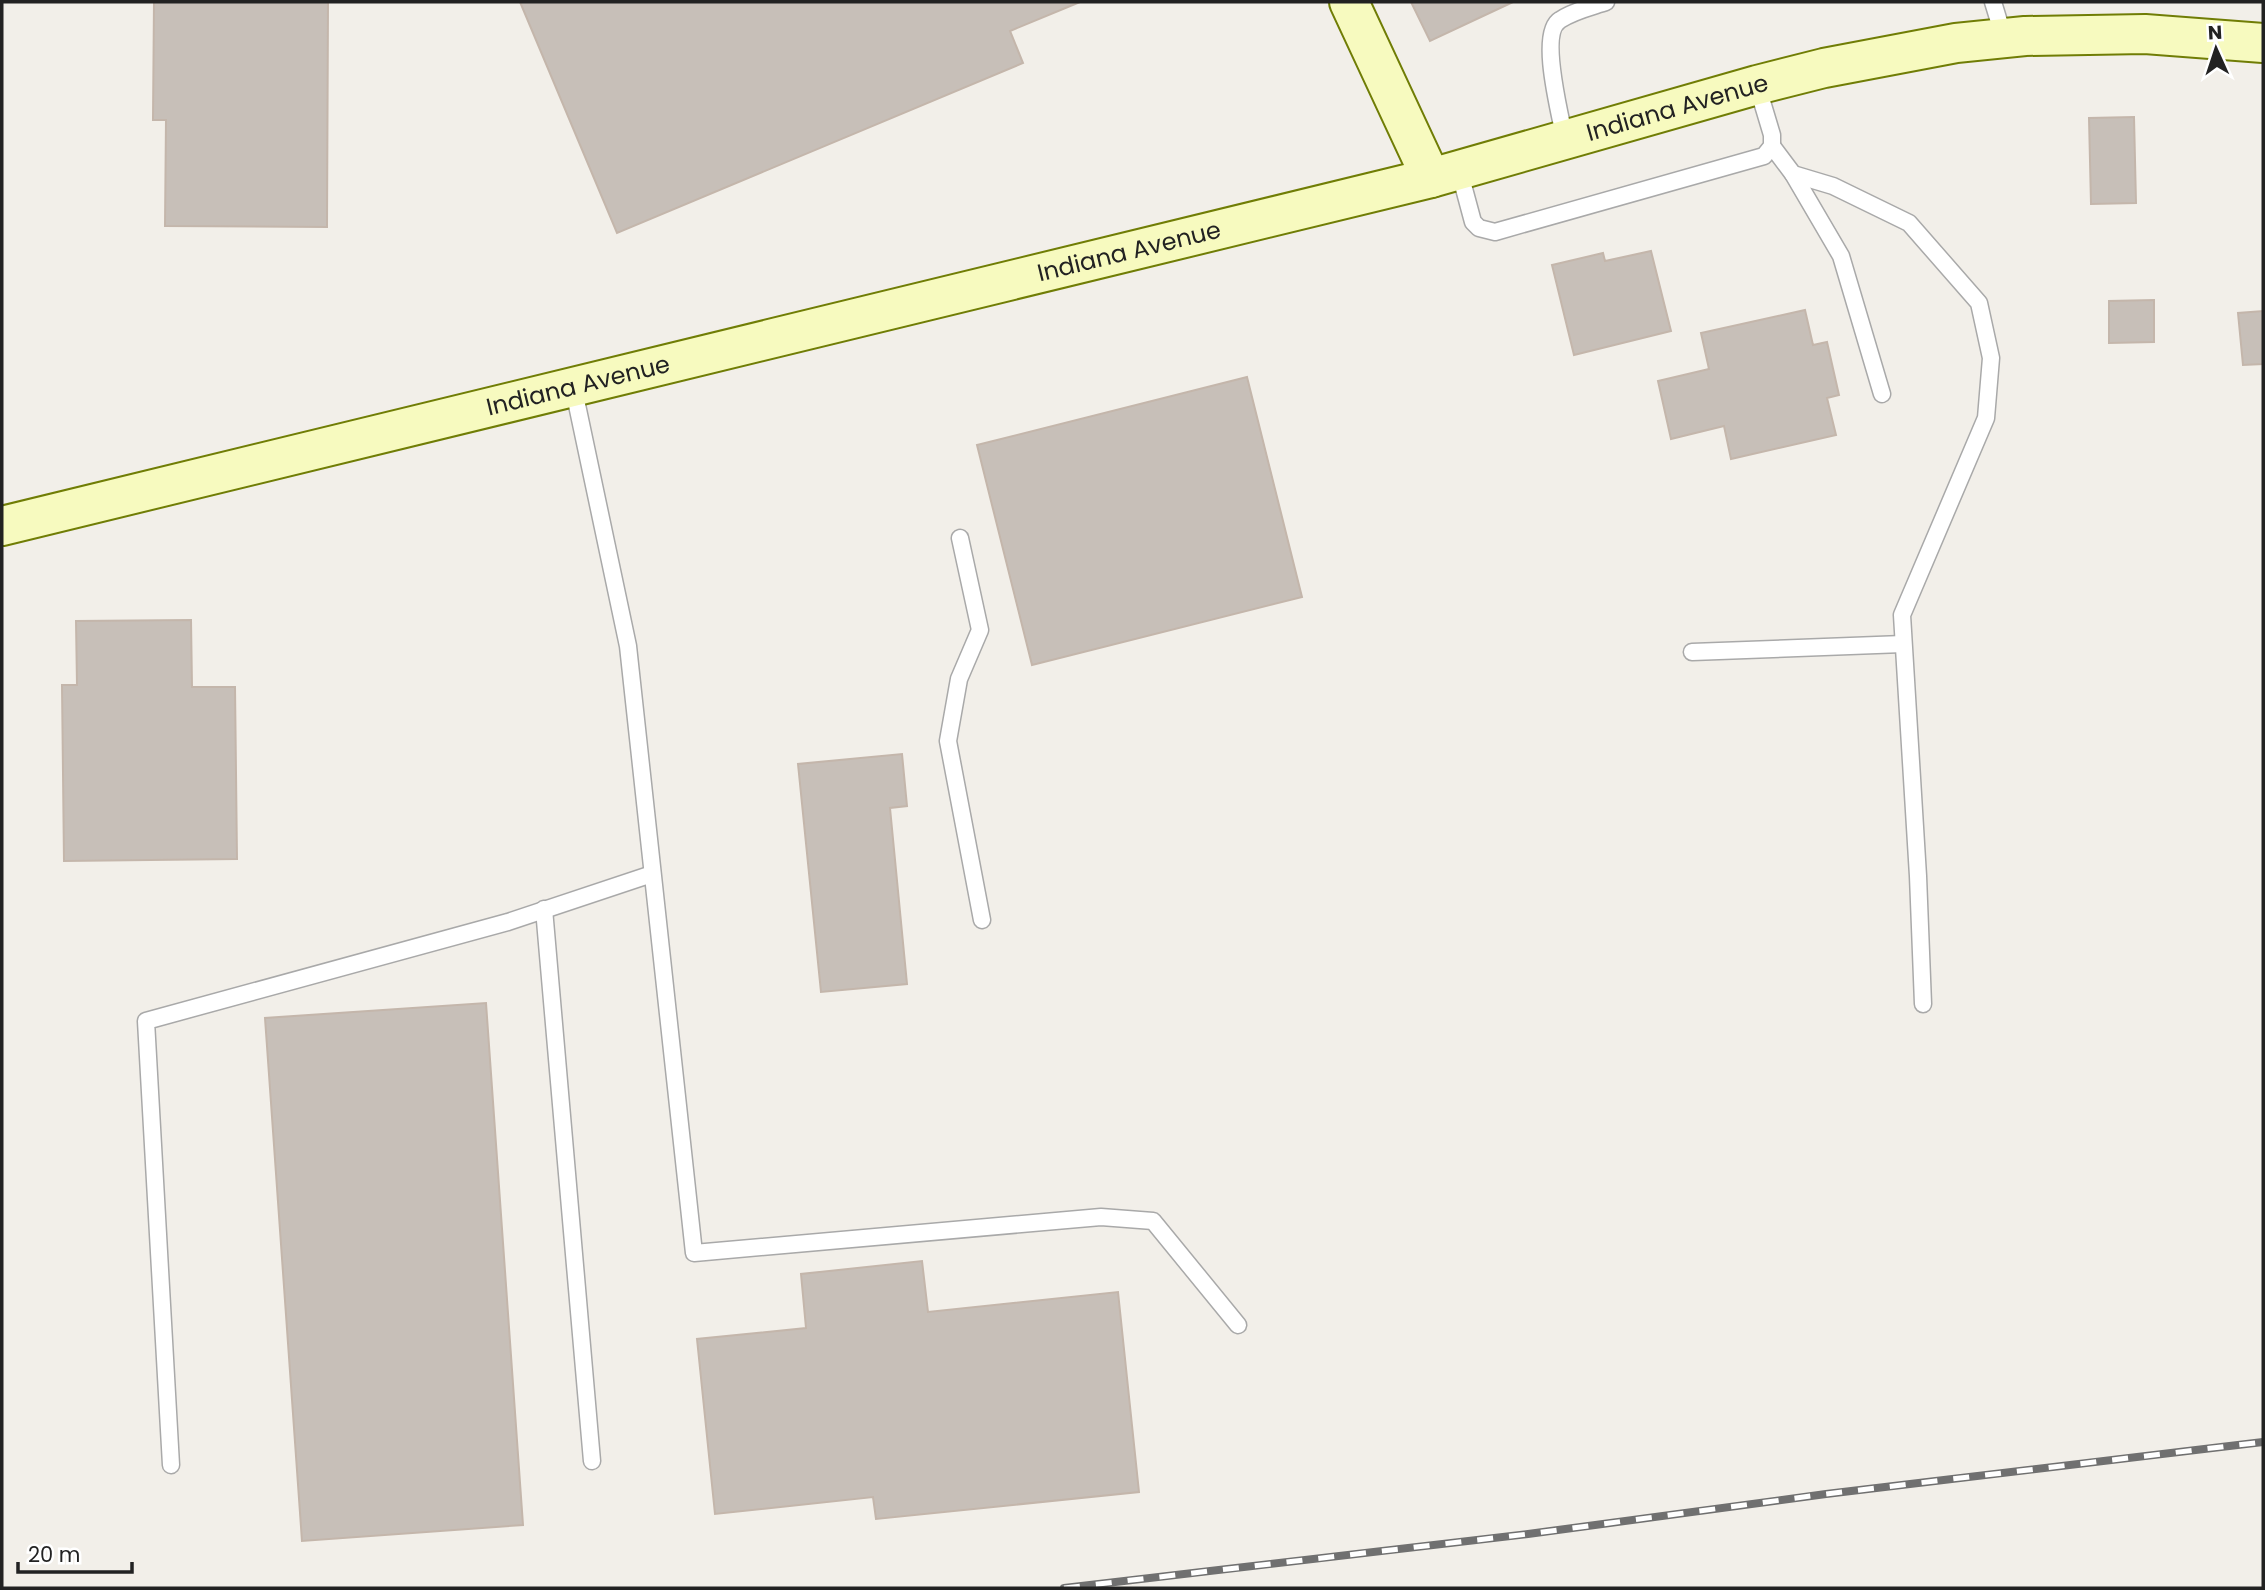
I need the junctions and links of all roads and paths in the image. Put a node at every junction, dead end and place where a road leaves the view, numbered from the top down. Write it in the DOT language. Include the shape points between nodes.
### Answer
graph roads {
  1 [pos="1349,2"];
  2 [pos="1606,2"];
  3 [pos="1993,2"];
  4 [pos="2004,38"];
  5 [pos="2263,43"];
  6 [pos="1757,85"];
  7 [pos="1565,140"];
  8 [pos="1772,146"];
  9 [pos="1445,174"];
  10 [pos="1793,174"];
  11 [pos="573,386"];
  12 [pos="1882,394"];
  13 [pos="2,526"];
  14 [pos="960,538"];
  15 [pos="1903,643"];
  16 [pos="1692,652"];
  17 [pos="652,874"];
  18 [pos="544,909"];
  19 [pos="982,920"];
  20 [pos="1923,1004"];
  21 [pos="1237,1325"];
  22 [pos="592,1461"];
  23 [pos="171,1465"];
  1 -- 9 [label="main road"];
  2 -- 7 [label="lane" via="1558,20 1550,34"];
  3 -- 4 [label="lane"];
  4 -- 5 [label="main road, Indiana Avenue" via="2146,34"];
  4 -- 6 [label="main road, Indiana Avenue" via="1824,68"];
  6 -- 7 [label="main road, Indiana Avenue"];
  6 -- 8 [label="lane"];
  7 -- 9 [label="main road, Indiana Avenue"];
  8 -- 9 [label="lane" via="1763,156 1495,232 1473,222"];
  8 -- 10 [label="lane"];
  9 -- 11 [label="main road, Indiana Avenue"];
  10 -- 12 [label="lane" via="1841,257"];
  10 -- 15 [label="lane" via="1833,186 1909,223 1979,303 1992,358 1986,418 1902,615"];
  11 -- 13 [label="main road, Indiana Avenue"];
  11 -- 17 [label="lane" via="628,646"];
  14 -- 19 [label="lane" via="980,630 959,679 948,741"];
  15 -- 16 [label="lane"];
  15 -- 20 [label="lane"];
  17 -- 18 [label="lane"];
  17 -- 21 [label="lane" via="694,1253 1101,1217 1153,1221"];
  18 -- 22 [label="lane"];
  18 -- 23 [label="lane" via="146,1021"];
}
